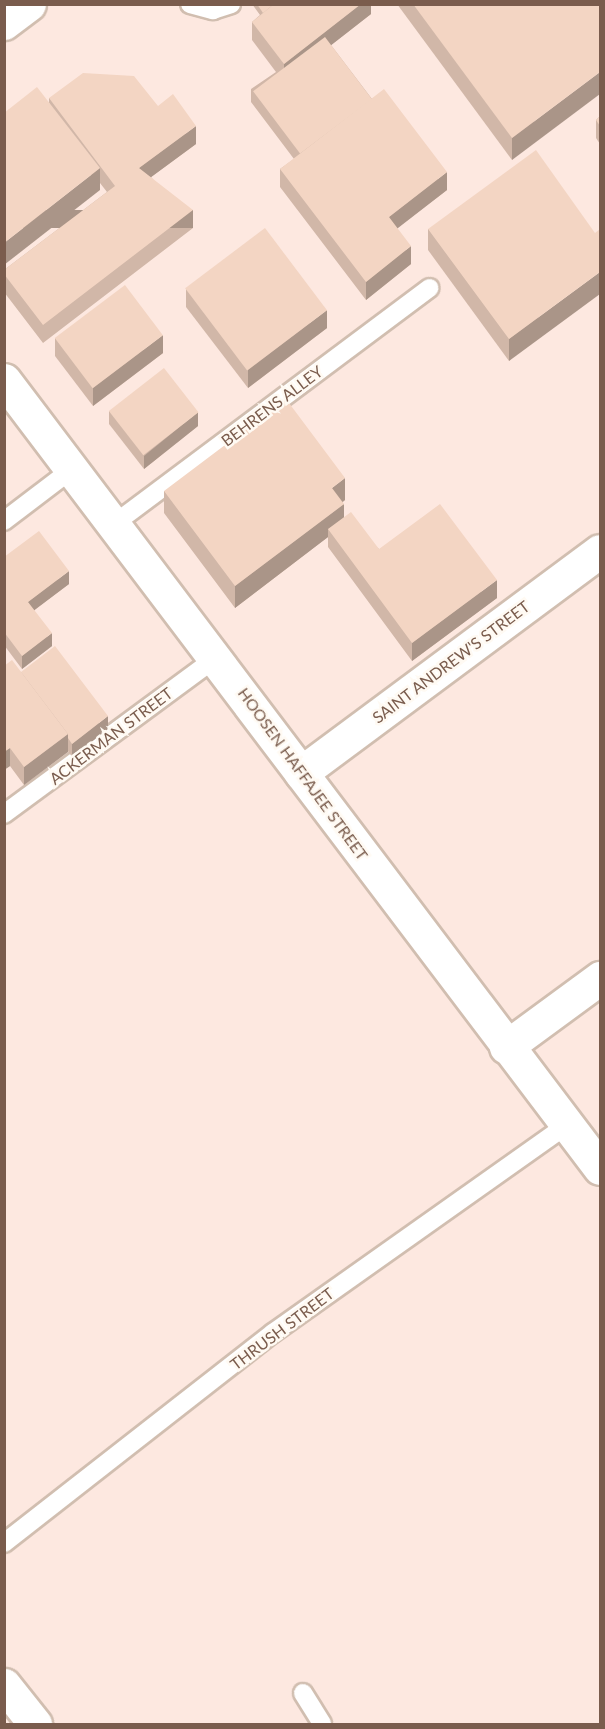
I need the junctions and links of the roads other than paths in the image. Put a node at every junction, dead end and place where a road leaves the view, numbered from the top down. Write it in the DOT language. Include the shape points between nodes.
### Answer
graph roads {
  1 [pos="29,4"];
  2 [pos="190,4"];
  3 [pos="231,4"];
  4 [pos="4,23"];
  5 [pos="429,288"];
  6 [pos="4,380"];
  7 [pos="71,470"];
  8 [pos="4,521"];
  9 [pos="114,524"];
  10 [pos="600,551"];
  11 [pos="217,657"];
  12 [pos="301,774"];
  13 [pos="4,814"];
  14 [pos="600,978"];
  15 [pos="506,1047"];
  16 [pos="568,1124"];
  17 [pos="600,1168"];
  18 [pos="4,1543"];
  19 [pos="4,1685"];
  20 [pos="303,1693"];
  21 [pos="35,1725"];
  22 [pos="322,1725"];
  1 -- 4 [label="street"];
  2 -- 3 [label="lane" via="213,10"];
  5 -- 9 [label="lane, BEHRENS ALLEY"];
  6 -- 7 [label="street, HOOSEN HAFFAJEE STREET"];
  7 -- 8 [label="lane"];
  7 -- 9 [label="street, HOOSEN HAFFAJEE STREET"];
  9 -- 11 [label="street, HOOSEN HAFFAJEE STREET"];
  10 -- 12 [label="street, SAINT ANDREW'S STREET"];
  11 -- 12 [label="street, HOOSEN HAFFAJEE STREET"];
  11 -- 13 [label="lane, ACKERMAN STREET"];
  12 -- 15 [label="street, HOOSEN HAFFAJEE STREET"];
  14 -- 15 [label="street"];
  15 -- 16 [label="street, HOOSEN HAFFAJEE STREET"];
  16 -- 17 [label="street, HOOSEN HAFFAJEE STREET"];
  16 -- 18 [label="lane, THRUSH STREET" via="273,1333"];
  19 -- 21 [label="street"];
  20 -- 22 [label="lane"];
}
